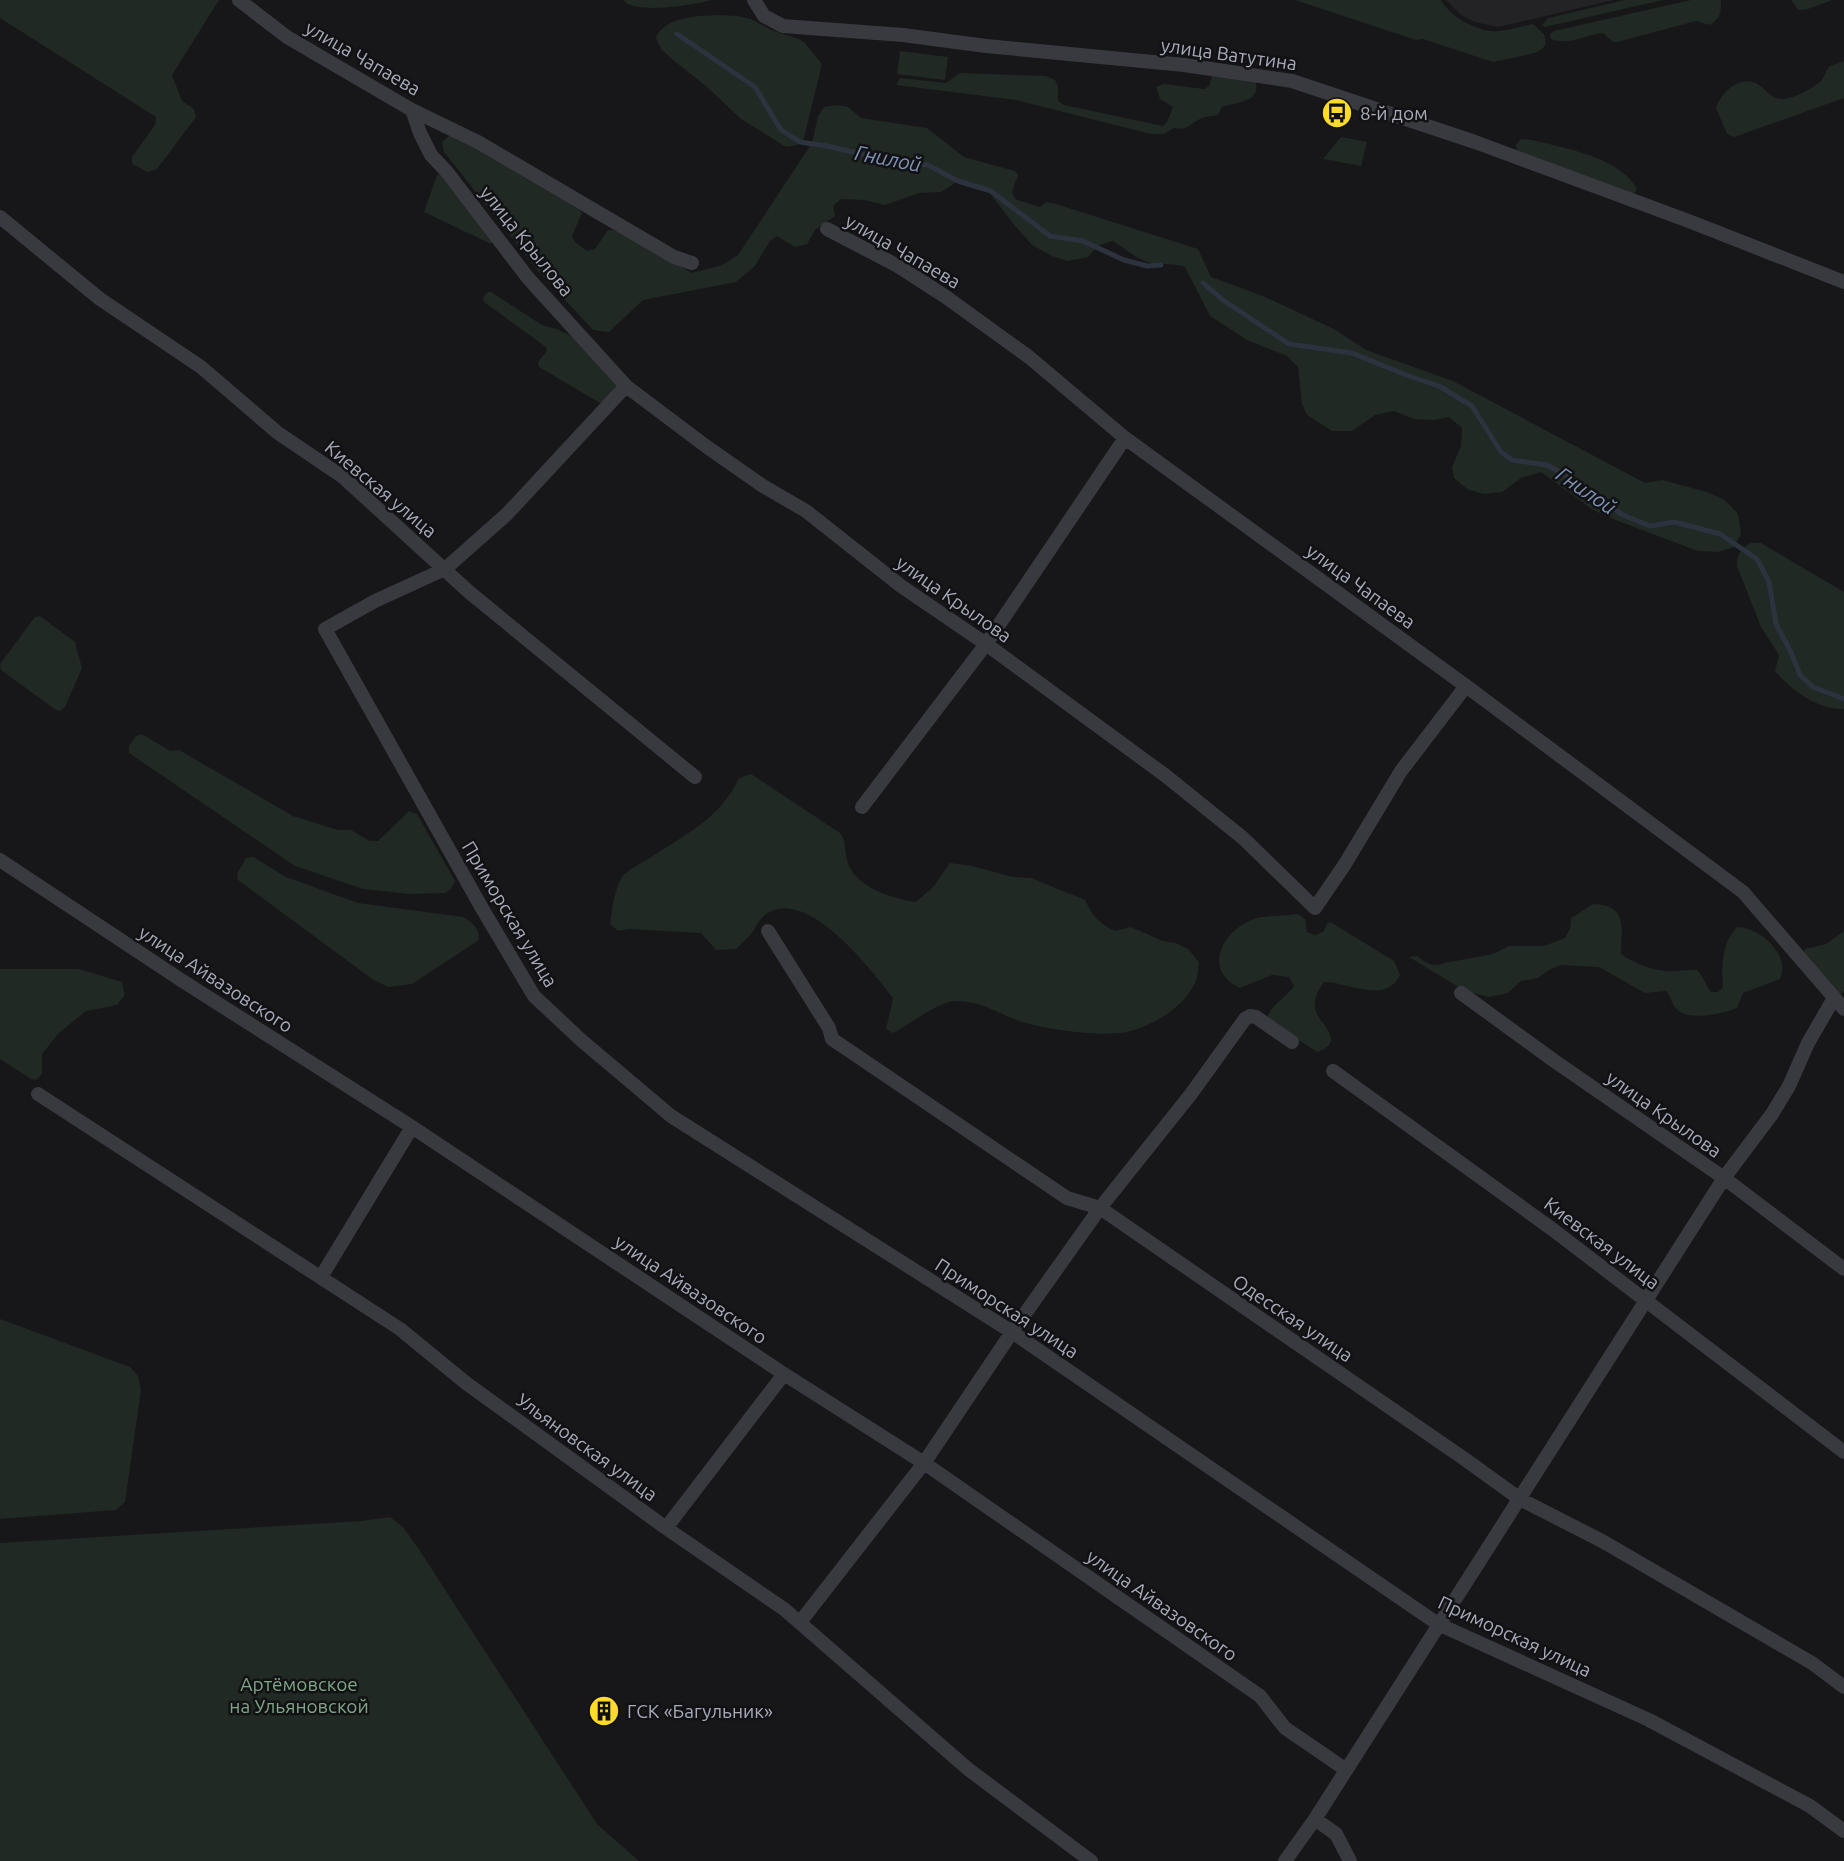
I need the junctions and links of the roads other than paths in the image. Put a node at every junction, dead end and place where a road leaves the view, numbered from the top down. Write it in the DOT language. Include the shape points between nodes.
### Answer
graph roads {
  1 [pos="239,0"];
  2 [pos="754,0"];
  3 [pos="412,110"];
  4 [pos="0,217"];
  5 [pos="827,229"];
  6 [pos="692,263"];
  7 [pos="1844,282"];
  8 [pos="626,386"];
  9 [pos="1125,438"];
  10 [pos="445,569"];
  11 [pos="986,644"];
  12 [pos="1466,686"];
  13 [pos="695,777"];
  14 [pos="862,807"];
  15 [pos="0,860"];
  16 [pos="768,931"];
  17 [pos="1461,993"];
  18 [pos="1834,998"];
  19 [pos="1844,1009"];
  20 [pos="1292,1042"];
  21 [pos="1333,1071"];
  22 [pos="38,1094"];
  23 [pos="412,1126"];
  24 [pos="1724,1178"];
  25 [pos="1100,1209"];
  26 [pos="1844,1269"];
  27 [pos="321,1277"];
  28 [pos="1647,1300"];
  29 [pos="1012,1332"];
  30 [pos="783,1374"];
  31 [pos="1844,1452"];
  32 [pos="924,1463"];
  33 [pos="1520,1499"];
  34 [pos="666,1528"];
  35 [pos="801,1621"];
  36 [pos="1438,1624"];
  37 [pos="1844,1687"];
  38 [pos="1345,1769"];
  39 [pos="1315,1819"];
  40 [pos="1844,1831"];
  41 [pos="1091,1861"];
  42 [pos="1284,1861"];
  43 [pos="1350,1861"];
  1 -- 3 [label="street, улица Чапаева" via="287,37"];
  2 -- 7 [label="street, улица Ватутина" via="764,16 783,26 1184,65 1292,81 1475,142"];
  3 -- 6 [label="street, улица Чапаева" via="478,142 674,257"];
  3 -- 8 [label="street, улица Крылова" via="431,155 528,278"];
  4 -- 10 [label="street, Киевская улица" via="100,299 193,361 278,433 343,477"];
  5 -- 9 [label="street, улица Чапаева" via="946,297 1029,357"];
  8 -- 10 [label="street" via="507,514"];
  8 -- 11 [label="street, улица Крылова"];
  9 -- 11 [label="street"];
  9 -- 12 [label="street, улица Чапаева"];
  10 -- 13 [label="street, Киевская улица"];
  10 -- 29 [label="street, Приморская улица" via="325,629 534,996 671,1116"];
  11 -- 12 [label="street, улица Крылова" via="1166,776 1243,838 1315,908 1401,771"];
  11 -- 14 [label="street"];
  12 -- 18 [label="street, улица Чапаева" via="1743,892"];
  15 -- 23 [label="street, улица Айвазовского"];
  16 -- 25 [label="street, Одесская улица" via="832,1039 1068,1198"];
  17 -- 24 [label="street, улица Крылова"];
  18 -- 19 [label="street, улица Чапаева"];
  18 -- 24 [label="street" via="1772,1114"];
  20 -- 25 [label="street" via="1250,1016"];
  21 -- 28 [label="street, Киевская улица"];
  22 -- 27 [label="street, Ульяновская улица"];
  23 -- 27 [label="street"];
  23 -- 30 [label="street, улица Айвазовского"];
  24 -- 26 [label="street, улица Крылова"];
  24 -- 28 [label="street"];
  25 -- 29 [label="street"];
  25 -- 33 [label="street, Одесская улица"];
  27 -- 34 [label="street, Ульяновская улица" via="400,1329 466,1384"];
  28 -- 31 [label="street, Киевская улица"];
  28 -- 33 [label="street"];
  29 -- 32 [label="street"];
  29 -- 36 [label="street, Приморская улица"];
  30 -- 32 [label="street, улица Айвазовского"];
  30 -- 34 [label="street"];
  32 -- 35 [label="street"];
  32 -- 38 [label="street, улица Айвазовского" via="1260,1696 1285,1728"];
  33 -- 36 [label="street"];
  33 -- 37 [label="street, Одесская улица" via="1602,1541 1812,1663"];
  34 -- 35 [label="street, Ульяновская улица"];
  35 -- 41 [label="street, Ульяновская улица" via="968,1769"];
  36 -- 38 [label="street"];
  36 -- 40 [label="street, Приморская улица" via="1649,1720 1810,1807"];
  38 -- 39 [label="street"];
  39 -- 42 [label="street"];
  39 -- 43 [label="street" via="1336,1834"];
}
